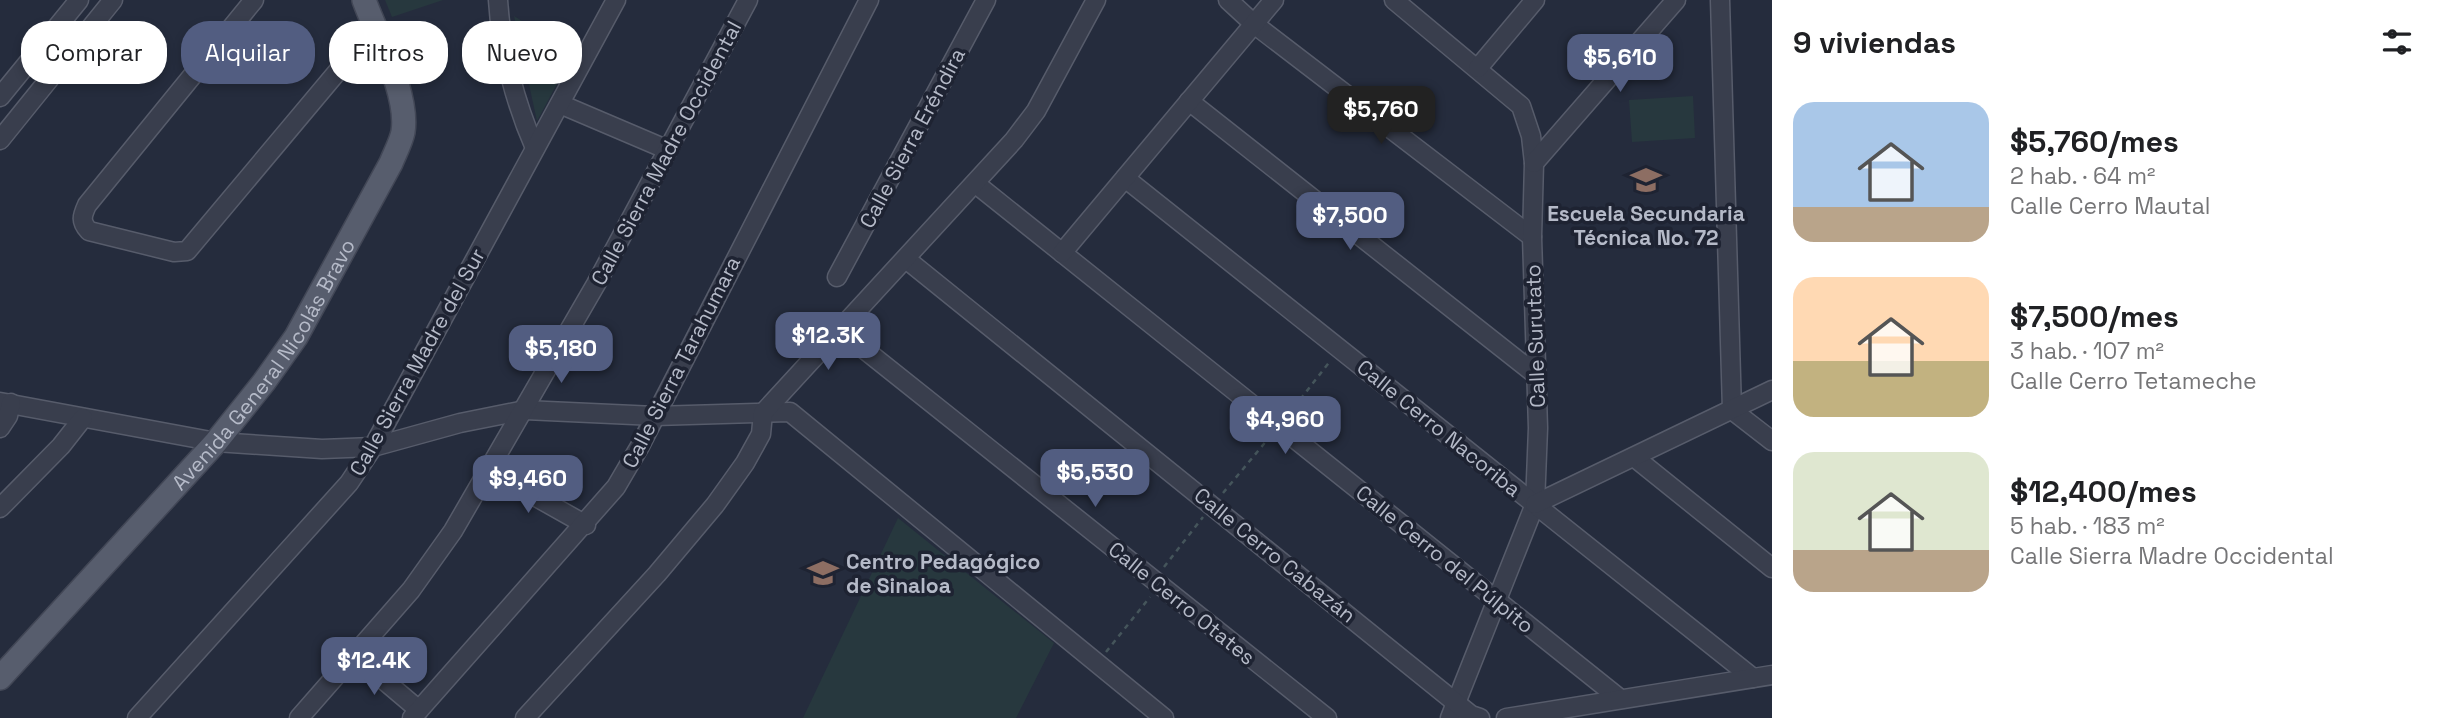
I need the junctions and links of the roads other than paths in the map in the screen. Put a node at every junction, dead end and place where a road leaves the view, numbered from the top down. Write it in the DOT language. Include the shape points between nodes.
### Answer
graph roads {
  1 [pos="79,0"];
  2 [pos="113,0"];
  3 [pos="254,0"];
  4 [pos="364,0"];
  5 [pos="498,0"];
  6 [pos="616,0"];
  7 [pos="747,0"];
  8 [pos="869,0"];
  9 [pos="986,0"];
  10 [pos="1096,0"];
  11 [pos="1228,0"];
  12 [pos="1274,0"];
  13 [pos="1535,0"];
  14 [pos="1676,0"];
  15 [pos="1720,0"];
  16 [pos="1401,2"];
  17 [pos="372,21"];
  18 [pos="1254,24"];
  19 [pos="1478,68"];
  20 [pos="329,82"];
  21 [pos="396,84"];
  22 [pos="0,97"];
  23 [pos="1189,101"];
  24 [pos="560,104"];
  25 [pos="1,136"];
  26 [pos="535,148"];
  27 [pos="668,150"];
  28 [pos="1534,163"];
  29 [pos="1125,178"];
  30 [pos="976,184"];
  31 [pos="1532,237"];
  32 [pos="1062,253"];
  33 [pos="906,259"];
  34 [pos="837,277"];
  35 [pos="840,330"];
  36 [pos="1535,374"];
  37 [pos="1772,390"];
  38 [pos="6,403"];
  39 [pos="525,410"];
  40 [pos="1732,410"];
  41 [pos="763,413"];
  42 [pos="655,416"];
  43 [pos="83,418"];
  44 [pos="0,428"];
  45 [pos="1772,441"];
  46 [pos="216,442"];
  47 [pos="373,447"];
  48 [pos="1634,457"];
  49 [pos="490,471"];
  50 [pos="1535,504"];
  51 [pos="0,508"];
  52 [pos="586,525"];
  53 [pos="1772,568"];
  54 [pos="1497,601"];
  55 [pos="354,655"];
  56 [pos="1772,675"];
  57 [pos="0,678"];
  58 [pos="1753,678"];
  59 [pos="1619,698"];
  60 [pos="1453,710"];
  61 [pos="415,714"];
  62 [pos="137,718"];
  63 [pos="299,718"];
  64 [pos="525,718"];
  65 [pos="1164,718"];
  66 [pos="1327,718"];
  67 [pos="1480,718"];
  68 [pos="1506,718"];
  1 -- 22 [label="street"];
  2 -- 25 [label="street"];
  3 -- 20 [label="street" via="88,205 83,225 89,231 174,252 187,251"];
  4 -- 17 [label="main road, Avenida General Nicolás Bravo"];
  5 -- 26 [label="street" via="522,119"];
  6 -- 24 [label="street, Calle Sierra Madre del Sur"];
  7 -- 27 [label="street, Calle Sierra Madre Occidental"];
  8 -- 42 [label="street, Calle Sierra Tarahumara"];
  9 -- 34 [label="street, Calle Sierra Eréndira"];
  10 -- 30 [label="street" via="1036,111"];
  11 -- 18 [label="street"];
  12 -- 18 [label="street"];
  13 -- 19 [label="street"];
  14 -- 28 [label="street"];
  15 -- 40 [label="street"];
  16 -- 19 [label="street, Calle Surutato"];
  18 -- 23 [label="street"];
  18 -- 31 [label="street"];
  19 -- 28 [label="street, Calle Surutato" via="1521,106"];
  21 -- 46 [label="main road, Avenida General Nicolás Bravo" via="403,134 391,163 296,337"];
  23 -- 29 [label="street"];
  23 -- 36 [label="street"];
  24 -- 26 [label="street, Calle Sierra Madre del Sur"];
  24 -- 27 [label="street"];
  26 -- 47 [label="street, Calle Sierra Madre del Sur"];
  27 -- 39 [label="street, Calle Sierra Madre Occidental"];
  28 -- 31 [label="street, Calle Surutato"];
  29 -- 32 [label="street"];
  29 -- 50 [label="street, Calle Cerro Nacoriba"];
  30 -- 32 [label="street, Calle Cerro del Púlpito"];
  30 -- 33 [label="street"];
  31 -- 36 [label="street, Calle Surutato"];
  32 -- 54 [label="street, Calle Cerro del Púlpito"];
  33 -- 35 [label="street"];
  33 -- 60 [label="street, Calle Cerro Cabazán"];
  35 -- 41 [label="street"];
  35 -- 66 [label="street, Calle Cerro Otates"];
  36 -- 50 [label="street, Calle Surutato"];
  37 -- 40 [label="street"];
  38 -- 43 [label="street"];
  38 -- 44 [label="street" via="8,416"];
  39 -- 42 [label="street"];
  39 -- 47 [label="street"];
  39 -- 49 [label="street, Calle Sierra Madre Occidental"];
  40 -- 45 [label="street"];
  40 -- 48 [label="street"];
  41 -- 42 [label="street"];
  41 -- 64 [label="street" via="761,434 715,505"];
  41 -- 65 [label="street" via="790,412"];
  42 -- 52 [label="street, Calle Sierra Tarahumara" via="616,487"];
  43 -- 46 [label="street"];
  43 -- 51 [label="street"];
  46 -- 47 [label="street" via="278,448"];
  46 -- 57 [label="main road, Avenida General Nicolás Bravo"];
  47 -- 62 [label="street, Calle Sierra Madre del Sur" via="349,483"];
  48 -- 50 [label="street"];
  48 -- 53 [label="street"];
  49 -- 52 [label="street"];
  49 -- 55 [label="street, Calle Sierra Madre Occidental" via="411,590"];
  50 -- 54 [label="street, Calle Surutato"];
  50 -- 58 [label="street, Calle Cerro Nacoriba"];
  52 -- 61 [label="street, Calle Sierra Tarahumara"];
  54 -- 59 [label="street, Calle Cerro del Púlpito"];
  54 -- 60 [label="street, Calle Surutato"];
  55 -- 61 [label="street"];
  55 -- 63 [label="street, Calle Sierra Madre Occidental"];
  56 -- 58 [label="street"];
  58 -- 59 [label="street"];
  59 -- 68 [label="street"];
  60 -- 67 [label="street, Calle Cerro Cabazán"];
}
